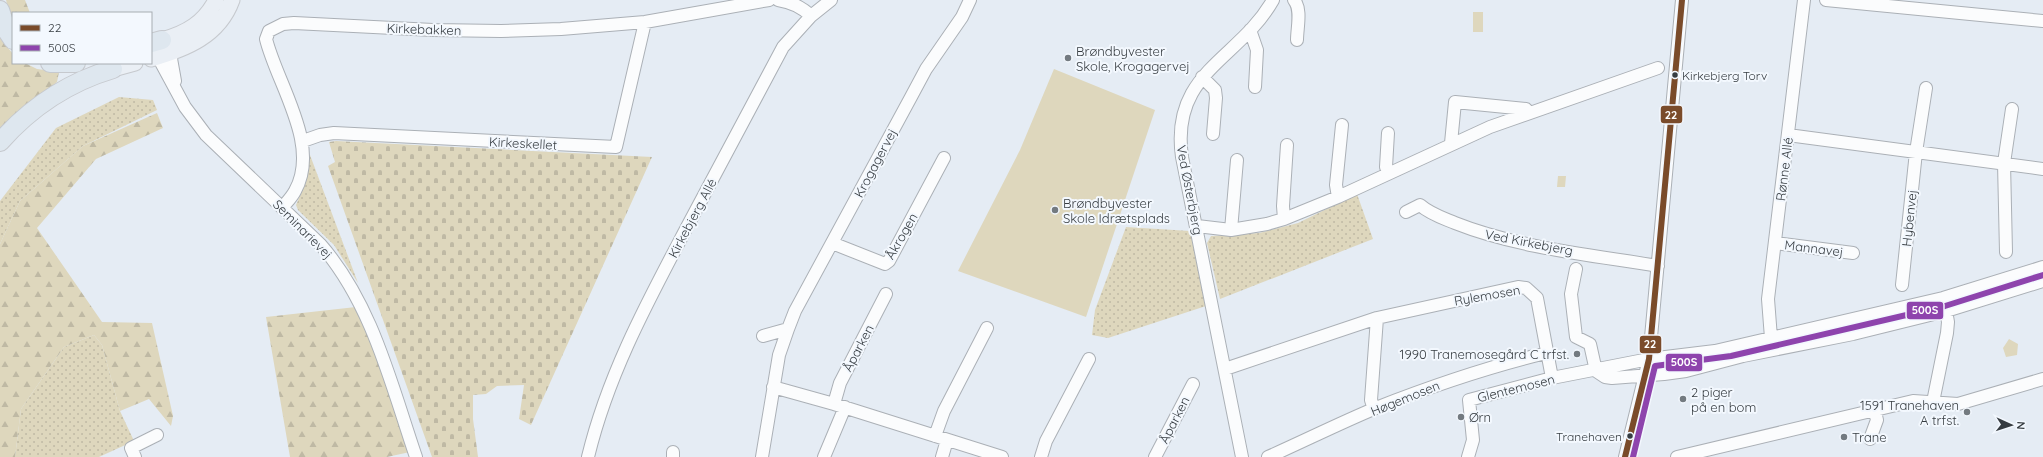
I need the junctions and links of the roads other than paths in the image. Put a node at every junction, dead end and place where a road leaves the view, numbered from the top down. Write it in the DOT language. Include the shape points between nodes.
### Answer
graph roads {
  1 [pos="216,0"];
  2 [pos="232,0"];
  3 [pos="769,0"];
  4 [pos="778,0"];
  5 [pos="831,0"];
  6 [pos="970,0"];
  7 [pos="1273,0"];
  8 [pos="1294,0"];
  9 [pos="1682,0"];
  10 [pos="1804,0"];
  11 [pos="1826,0"];
  12 [pos="0,10"];
  13 [pos="811,16"];
  14 [pos="2043,21"];
  15 [pos="645,22"];
  16 [pos="1250,30"];
  17 [pos="12,39"];
  18 [pos="1297,40"];
  19 [pos="159,50"];
  20 [pos="131,64"];
  21 [pos="1658,68"];
  22 [pos="113,69"];
  23 [pos="1202,77"];
  24 [pos="1255,87"];
  25 [pos="1926,88"];
  26 [pos="2011,109"];
  27 [pos="1529,113"];
  28 [pos="1342,125"];
  29 [pos="1388,133"];
  30 [pos="1212,134"];
  31 [pos="1788,135"];
  32 [pos="303,141"];
  33 [pos="0,142"];
  34 [pos="1451,144"];
  35 [pos="1287,145"];
  36 [pos="1916,152"];
  37 [pos="944,158"];
  38 [pos="1237,160"];
  39 [pos="2004,164"];
  40 [pos="2043,169"];
  41 [pos="1389,173"];
  42 [pos="1338,197"];
  43 [pos="282,208"];
  44 [pos="1406,212"];
  45 [pos="1284,219"];
  46 [pos="1196,226"];
  47 [pos="1231,230"];
  48 [pos="832,243"];
  49 [pos="1775,243"];
  50 [pos="2006,252"];
  51 [pos="1853,253"];
  52 [pos="1658,266"];
  53 [pos="2043,267"];
  54 [pos="1576,269"];
  55 [pos="2043,281"];
  56 [pos="1902,285"];
  57 [pos="886,294"];
  58 [pos="1943,298"];
  59 [pos="1946,311"];
  60 [pos="1377,318"];
  61 [pos="987,328"];
  62 [pos="788,329"];
  63 [pos="763,336"];
  64 [pos="1771,338"];
  65 [pos="1546,353"];
  66 [pos="1089,359"];
  67 [pos="1649,359"];
  68 [pos="1225,369"];
  69 [pos="1596,371"];
  70 [pos="1646,376"];
  71 [pos="1552,378"];
  72 [pos="2043,378"];
  73 [pos="1192,383"];
  74 [pos="773,387"];
  75 [pos="1933,402"];
  76 [pos="839,406"];
  77 [pos="1874,408"];
  78 [pos="1374,409"];
  79 [pos="158,435"];
  80 [pos="935,436"];
  81 [pos="1870,439"];
  82 [pos="947,440"];
  83 [pos="135,457"];
  84 [pos="416,457"];
  85 [pos="588,457"];
  86 [pos="762,457"];
  87 [pos="824,457"];
  88 [pos="942,457"];
  89 [pos="1002,457"];
  90 [pos="1041,457"];
  91 [pos="1155,457"];
  92 [pos="1242,457"];
  93 [pos="1268,457"];
  94 [pos="1468,457"];
  95 [pos="1625,457"];
  96 [pos="1677,457"];
  1 -- 19 [label="main road" via="202,21"];
  2 -- 19 [label="main road" via="214,30 189,47"];
  3 -- 15 [label="street, Kirkebakken"];
  4 -- 13 [label="street" via="800,6"];
  5 -- 13 [label="street, Kirkebjerg Allé"];
  6 -- 48 [label="street, Krogagervej" via="962,17 926,69"];
  7 -- 16 [label="street, Ved Østerbjerg" via="1267,12"];
  8 -- 18 [label="street" via="1297,3"];
  9 -- 52 [label="street"];
  10 -- 31 [label="street, Rønne Allé"];
  11 -- 14 [label="street"];
  12 -- 17 [label="highway" via="7,32"];
  13 -- 85 [label="street, Kirkebjerg Allé" via="783,47 646,303 614,374"];
  15 -- 32 [label="street, Kirkeskellet" via="616,148 334,133"];
  15 -- 32 [label="street, Kirkebakken" via="501,31 283,24 269,31 266,39"];
  16 -- 23 [label="street, Ved Østerbjerg"];
  16 -- 24 [label="street" via="1257,50"];
  19 -- 43 [label="street, Seminarievej" via="185,107 206,135"];
  20 -- 22 [label="main road"];
  21 -- 27 [label="street"];
  22 -- 33 [label="highway" via="86,78 45,101 14,126"];
  23 -- 30 [label="street" via="1215,90"];
  23 -- 46 [label="street, Ved Østerbjerg" via="1190,94 1180,137"];
  25 -- 36 [label="street, Hybenvej"];
  26 -- 39 [label="street"];
  27 -- 34 [label="street"];
  27 -- 34 [label="street" via="1526,109 1455,102"];
  28 -- 42 [label="street" via="1336,185"];
  29 -- 41 [label="street" via="1386,167"];
  31 -- 36 [label="street"];
  31 -- 49 [label="street, Rønne Allé"];
  32 -- 43 [label="street, Kirkebakken" via="303,160 298,184"];
  34 -- 41 [label="street"];
  35 -- 45 [label="street"];
  36 -- 39 [label="street"];
  36 -- 56 [label="street, Hybenvej"];
  37 -- 48 [label="street, Åkrogen" via="889,261 885,264"];
  38 -- 47 [label="street"];
  39 -- 40 [label="street"];
  39 -- 50 [label="street"];
  41 -- 42 [label="street"];
  42 -- 45 [label="street"];
  43 -- 84 [label="street, Seminarievej" via="320,244 349,281 377,343"];
  44 -- 52 [label="street, Ved Kirkebjerg" via="1420,205 1430,212 1478,232"];
  45 -- 47 [label="street"];
  46 -- 47 [label="street"];
  46 -- 68 [label="street, Ved Østerbjerg"];
  48 -- 62 [label="street, Krogagervej"];
  49 -- 51 [label="street, Mannavej"];
  49 -- 64 [label="street, Rønne Allé" via="1768,310"];
  52 -- 67 [label="street"];
  53 -- 58 [label="street, Glentemosen"];
  54 -- 69 [label="street" via="1571,294 1576,338 1590,344"];
  55 -- 59 [label="street, Glentemosen"];
  57 -- 76 [label="street, Åparken" via="840,383"];
  58 -- 59 [label="street"];
  58 -- 64 [label="street, Glentemosen"];
  59 -- 70 [label="street, Glentemosen" via="1686,371"];
  59 -- 75 [label="street" via="1948,333"];
  60 -- 65 [label="street, Rylemosen" via="1518,287 1526,288 1537,298"];
  60 -- 68 [label="street, Rylemosen"];
  60 -- 78 [label="street" via="1371,400"];
  61 -- 80 [label="street" via="944,411"];
  62 -- 63 [label="street"];
  62 -- 74 [label="street, Krogagervej" via="779,355"];
  64 -- 67 [label="street, Glentemosen" via="1715,350"];
  65 -- 71 [label="street, Rylemosen"];
  65 -- 78 [label="street, Høgemosen" via="1457,378"];
  66 -- 90 [label="street" via="1046,441"];
  67 -- 69 [label="street, Glentemosen"];
  67 -- 70 [label="street"];
  68 -- 92 [label="street"];
  69 -- 70 [label="street, Glentemosen" via="1612,378"];
  69 -- 71 [label="street, Glentemosen"];
  70 -- 95 [label="street"];
  71 -- 94 [label="street, Glentemosen" via="1469,400 1473,440"];
  72 -- 75 [label="street" via="1966,403 1950,405"];
  73 -- 91 [label="street, Åparken"];
  74 -- 76 [label="street"];
  74 -- 86 [label="street, Krogagervej"];
  75 -- 77 [label="street" via="1913,401"];
  76 -- 80 [label="street"];
  76 -- 87 [label="street, Åparken"];
  77 -- 81 [label="street" via="1877,420"];
  77 -- 96 [label="street"];
  78 -- 93 [label="street, Høgemosen"];
  79 -- 83 [label="street" via="131,448"];
  80 -- 82 [label="street"];
  82 -- 88 [label="street"];
  82 -- 89 [label="street"];
}
